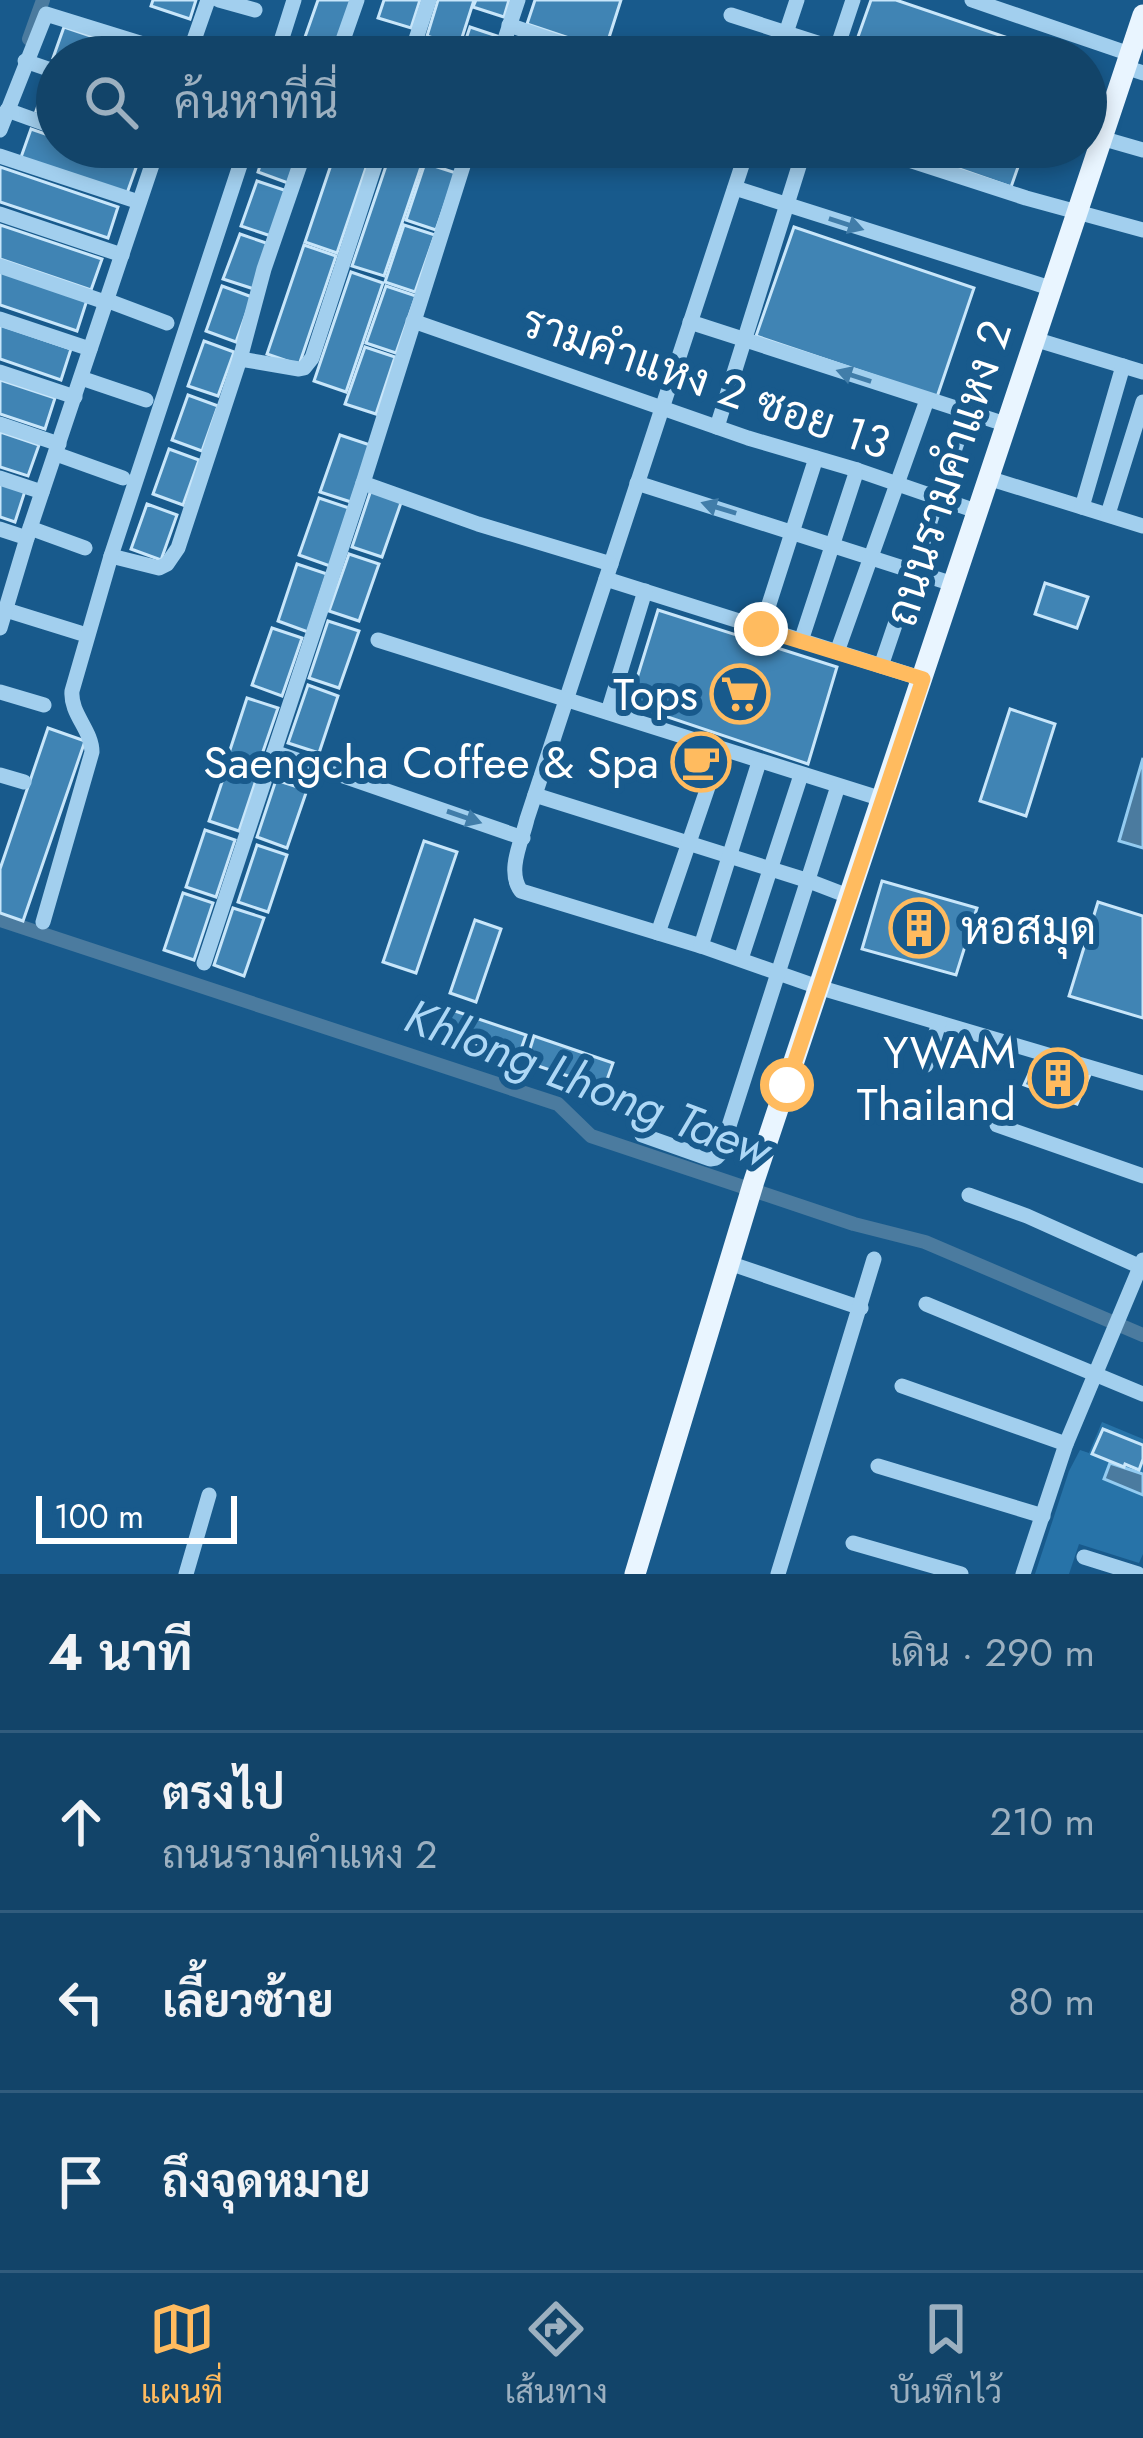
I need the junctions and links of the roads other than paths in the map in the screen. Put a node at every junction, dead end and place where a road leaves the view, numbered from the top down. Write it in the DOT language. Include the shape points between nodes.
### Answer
graph roads {
  1 [pos="208,0"];
  2 [pos="219,0"];
  3 [pos="294,0"];
  4 [pos="357,0"];
  5 [pos="429,0"];
  6 [pos="518,0"];
  7 [pos="796,0"];
  8 [pos="853,0"];
  9 [pos="972,0"];
  10 [pos="254,10"];
  11 [pos="730,15"];
  12 [pos="1143,15"];
  13 [pos="509,26"];
  14 [pos="786,33"];
  15 [pos="37,36"];
  16 [pos="118,36"];
  17 [pos="195,36"];
  18 [pos="283,36"];
  19 [pos="344,36"];
  20 [pos="417,36"];
  21 [pos="506,36"];
  22 [pos="539,36"];
  23 [pos="785,36"];
  24 [pos="793,36"];
  25 [pos="841,36"];
  26 [pos="1063,36"];
  27 [pos="36,38"];
  28 [pos="26,61"];
  29 [pos="36,64"];
  30 [pos="1133,64"];
  31 [pos="7,110"];
  32 [pos="36,120"];
  33 [pos="1107,124"];
  34 [pos="0,130"];
  35 [pos="1107,140"];
  36 [pos="1143,150"];
  37 [pos="0,156"];
  38 [pos="36,168"];
  39 [pos="37,168"];
  40 [pos="151,168"];
  41 [pos="239,168"];
  42 [pos="299,168"];
  43 [pos="374,168"];
  44 [pos="463,168"];
  45 [pos="741,168"];
  46 [pos="799,168"];
  47 [pos="934,168"];
  48 [pos="1091,168"];
  49 [pos="735,188"];
  50 [pos="140,202"];
  51 [pos="787,205"];
  52 [pos="1076,211"];
  53 [pos="0,214"];
  54 [pos="1143,230"];
  55 [pos="122,255"];
  56 [pos="0,266"];
  57 [pos="1050,288"];
  58 [pos="106,301"];
  59 [pos="0,319"];
  60 [pos="413,321"];
  61 [pos="690,322"];
  62 [pos="167,323"];
  63 [pos="1034,339"];
  64 [pos="745,340"];
  65 [pos="90,349"];
  66 [pos="1143,349"];
  67 [pos="240,358"];
  68 [pos="1134,369"];
  69 [pos="0,372"];
  70 [pos="81,378"];
  71 [pos="75,398"];
  72 [pos="146,400"];
  73 [pos="927,400"];
  74 [pos="1143,402"];
  75 [pos="662,407"];
  76 [pos="967,413"];
  77 [pos="0,424"];
  78 [pos="1005,424"];
  79 [pos="717,427"];
  80 [pos="58,449"];
  81 [pos="816,458"];
  82 [pos="857,470"];
  83 [pos="0,478"];
  84 [pos="123,478"];
  85 [pos="988,478"];
  86 [pos="638,483"];
  87 [pos="363,484"];
  88 [pos="896,484"];
  89 [pos="42,492"];
  90 [pos="937,498"];
  91 [pos="1082,507"];
  92 [pos="976,511"];
  93 [pos="1108,514"];
  94 [pos="1143,526"];
  95 [pos="0,529"];
  96 [pos="794,531"];
  97 [pos="28,533"];
  98 [pos="833,544"];
  99 [pos="85,548"];
  100 [pos="111,556"];
  101 [pos="870,556"];
  102 [pos="912,570"];
  103 [pos="608,572"];
  104 [pos="8,575"];
  105 [pos="953,584"];
  106 [pos="645,591"];
  107 [pos="2,622"];
  108 [pos="761,629"];
  109 [pos="80,633"];
  110 [pos="378,640"];
  111 [pos="801,640"];
  112 [pos="837,652"];
  113 [pos="880,666"];
  114 [pos="923,679"];
  115 [pos="0,692"];
  116 [pos="567,698"];
  117 [pos="44,705"];
  118 [pos="608,712"];
  119 [pos="721,749"];
  120 [pos="274,752"];
  121 [pos="759,762"];
  122 [pos="801,775"];
  123 [pos="0,776"];
  124 [pos="24,782"];
  125 [pos="838,786"];
  126 [pos="535,795"];
  127 [pos="882,799"];
  128 [pos="523,838"];
  129 [pos="688,845"];
  130 [pos="730,857"];
  131 [pos="769,871"];
  132 [pos="809,881"];
  133 [pos="848,896"];
  134 [pos="43,922"];
  135 [pos="658,933"];
  136 [pos="700,946"];
  137 [pos="741,959"];
  138 [pos="204,963"];
  139 [pos="779,974"];
  140 [pos="818,986"];
  141 [pos="939,1023"];
  142 [pos="926,1065"];
  143 [pos="1143,1083"];
  144 [pos="997,1125"];
  145 [pos="642,1135"];
  146 [pos="1143,1176"];
  147 [pos="969,1195"];
  148 [pos="874,1259"];
  149 [pos="729,1263"];
  150 [pos="1142,1265"];
  151 [pos="926,1304"];
  152 [pos="861,1308"];
  153 [pos="1095,1372"];
  154 [pos="902,1386"];
  155 [pos="1143,1394"];
  156 [pos="1066,1444"];
  157 [pos="878,1466"];
  158 [pos="209,1495"];
  159 [pos="1042,1516"];
  160 [pos="854,1543"];
  161 [pos="1084,1557"];
  162 [pos="916,1568"];
  163 [pos="186,1574"];
  164 [pos="635,1574"];
  165 [pos="778,1574"];
  166 [pos="961,1574"];
  167 [pos="1023,1574"];
  168 [pos="1138,1574"];
  1 -- 17 [label="street"];
  2 -- 10 [label="street"];
  3 -- 18 [label="street"];
  4 -- 19 [label="street"];
  5 -- 20 [label="street"];
  6 -- 13 [label="street"];
  7 -- 14 [label="street"];
  8 -- 25 [label="street"];
  9 -- 26 [label="street"];
  11 -- 14 [label="street"];
  12 -- 30 [label="main road, ถนนรามคำแหง 2"];
  13 -- 21 [label="street"];
  13 -- 22 [label="street"];
  14 -- 23 [label="street"];
  14 -- 24 [label="street"];
  15 -- 16 [label="street" via="46,14"];
  27 -- 28 [label="street"];
  28 -- 29 [label="street"];
  28 -- 31 [label="street"];
  30 -- 33 [label="main road, ถนนรามคำแหง 2"];
  31 -- 32 [label="street"];
  31 -- 34 [label="street"];
  35 -- 36 [label="street"];
  37 -- 38 [label="street"];
  39 -- 50 [label="street"];
  40 -- 50 [label="street"];
  41 -- 100 [label="street"];
  42 -- 67 [label="street"];
  43 -- 67 [label="street" via="312,358 299,369"];
  44 -- 60 [label="street"];
  45 -- 49 [label="street"];
  46 -- 51 [label="street"];
  47 -- 52 [label="street"];
  48 -- 52 [label="main road, ถนนรามคำแหง 2"];
  49 -- 51 [label="street"];
  49 -- 61 [label="street"];
  50 -- 55 [label="street"];
  51 -- 57 [label="street, one-way"];
  51 -- 64 [label="street"];
  52 -- 54 [label="street"];
  52 -- 57 [label="main road, ถนนรามคำแหง 2"];
  53 -- 55 [label="street"];
  55 -- 58 [label="street"];
  56 -- 58 [label="street"];
  57 -- 63 [label="main road, ถนนรามคำแหง 2"];
  58 -- 62 [label="street"];
  58 -- 65 [label="street"];
  59 -- 65 [label="street"];
  60 -- 75 [label="street, รามคำแหง 2 ซอย 13"];
  60 -- 87 [label="street"];
  61 -- 64 [label="street"];
  61 -- 75 [label="street"];
  63 -- 68 [label="street"];
  63 -- 78 [label="main road, ถนนรามคำแหง 2"];
  73 -- 64 [label="street, one-way"];
  64 -- 79 [label="street"];
  65 -- 70 [label="street"];
  66 -- 68 [label="street"];
  67 -- 100 [label="street" via="178,548 159,568"];
  68 -- 91 [label="street"];
  69 -- 71 [label="street"];
  70 -- 71 [label="street"];
  70 -- 72 [label="street"];
  71 -- 80 [label="street"];
  73 -- 76 [label="street"];
  73 -- 88 [label="street"];
  74 -- 93 [label="street"];
  75 -- 79 [label="street, รามคำแหง 2 ซอย 13"];
  75 -- 86 [label="street"];
  76 -- 78 [label="street"];
  76 -- 90 [label="street"];
  77 -- 80 [label="street"];
  78 -- 85 [label="main road, ถนนรามคำแหง 2"];
  79 -- 81 [label="street, รามคำแหง 2 ซอย 13"];
  80 -- 84 [label="street"];
  80 -- 89 [label="street"];
  81 -- 82 [label="street, รามคำแหง 2 ซอย 13"];
  81 -- 96 [label="street"];
  82 -- 88 [label="street, รามคำแหง 2 ซอย 13"];
  82 -- 98 [label="street"];
  83 -- 89 [label="street"];
  85 -- 91 [label="street"];
  85 -- 92 [label="main road, ถนนรามคำแหง 2"];
  96 -- 86 [label="street, one-way"];
  86 -- 103 [label="street"];
  87 -- 103 [label="street"];
  87 -- 120 [label="street"];
  88 -- 90 [label="street, รามคำแหง 2 ซอย 13"];
  88 -- 101 [label="street"];
  89 -- 97 [label="street"];
  90 -- 92 [label="street, รามคำแหง 2 ซอย 13"];
  90 -- 102 [label="street"];
  91 -- 93 [label="street"];
  92 -- 105 [label="main road, ถนนรามคำแหง 2"];
  93 -- 94 [label="street"];
  95 -- 97 [label="street"];
  96 -- 98 [label="street"];
  96 -- 108 [label="street"];
  97 -- 99 [label="street"];
  97 -- 104 [label="street"];
  98 -- 101 [label="street"];
  98 -- 111 [label="street"];
  100 -- 134 [label="street" via="70,698 92,752"];
  101 -- 102 [label="street"];
  101 -- 112 [label="street"];
  102 -- 105 [label="street"];
  102 -- 113 [label="street"];
  103 -- 106 [label="street"];
  103 -- 116 [label="street"];
  104 -- 107 [label="street"];
  105 -- 114 [label="main road, ถนนรามคำแหง 2"];
  106 -- 108 [label="street"];
  106 -- 118 [label="street"];
  107 -- 109 [label="street"];
  108 -- 111 [label="street"];
  110 -- 116 [label="street"];
  111 -- 112 [label="street"];
  112 -- 113 [label="street"];
  113 -- 114 [label="street"];
  114 -- 127 [label="main road, ถนนรามคำแหง 2"];
  115 -- 117 [label="street"];
  116 -- 118 [label="street"];
  116 -- 126 [label="street"];
  118 -- 119 [label="street"];
  119 -- 121 [label="street"];
  119 -- 129 [label="street"];
  120 -- 128 [label="street, one-way"];
  120 -- 138 [label="street"];
  121 -- 122 [label="street"];
  121 -- 130 [label="street"];
  122 -- 125 [label="street"];
  122 -- 131 [label="street"];
  123 -- 124 [label="street"];
  125 -- 127 [label="street"];
  125 -- 132 [label="street"];
  126 -- 128 [label="street"];
  126 -- 129 [label="street"];
  127 -- 133 [label="main road, ถนนรามคำแหง 2"];
  128 -- 135 [label="street" via="513,874 521,891"];
  129 -- 130 [label="street"];
  129 -- 135 [label="street"];
  130 -- 131 [label="street"];
  130 -- 136 [label="street"];
  131 -- 132 [label="street"];
  131 -- 137 [label="street"];
  132 -- 133 [label="street"];
  132 -- 139 [label="street"];
  133 -- 140 [label="main road, ถนนรามคำแหง 2"];
  135 -- 136 [label="street"];
  136 -- 137 [label="street"];
  137 -- 139 [label="street"];
  139 -- 140 [label="street"];
  139 -- 145 [label="street" via="720,1154 710,1159"];
  140 -- 141 [label="street"];
  140 -- 149 [label="main road, ถนนรามคำแหง 2"];
  141 -- 142 [label="street"];
  141 -- 143 [label="street"];
  144 -- 146 [label="street"];
  147 -- 150 [label="street"];
  148 -- 152 [label="street"];
  149 -- 152 [label="street"];
  149 -- 164 [label="main road, ถนนรามคำแหง 2"];
  150 -- 153 [label="street"];
  151 -- 153 [label="street"];
  152 -- 165 [label="street"];
  153 -- 155 [label="street"];
  153 -- 156 [label="street"];
  154 -- 156 [label="street"];
  156 -- 159 [label="street"];
  157 -- 159 [label="street"];
  158 -- 163 [label="street"];
  159 -- 167 [label="street"];
  160 -- 162 [label="street"];
  161 -- 168 [label="street"];
  162 -- 166 [label="street"];
}
